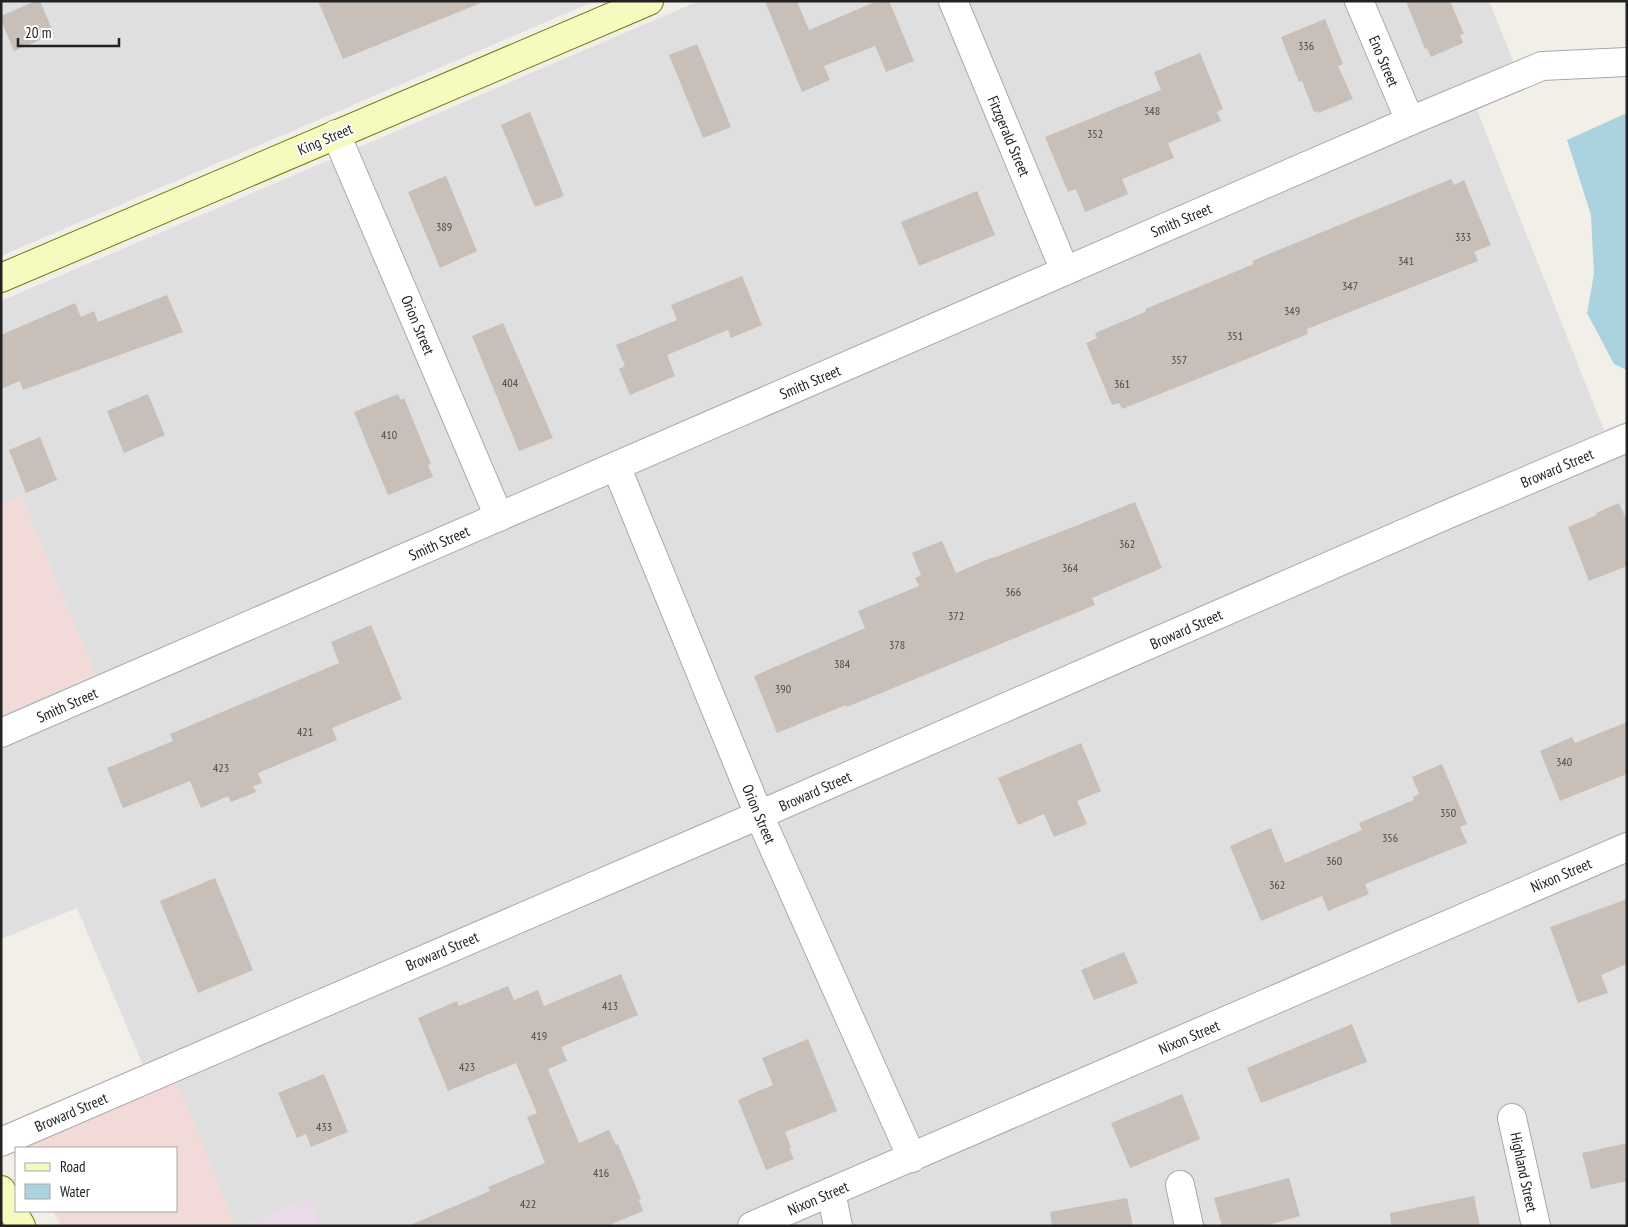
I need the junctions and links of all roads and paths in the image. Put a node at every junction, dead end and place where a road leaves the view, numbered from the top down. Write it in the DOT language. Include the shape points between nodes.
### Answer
graph roads {
  1 [pos="648,1"];
  2 [pos="953,1"];
  3 [pos="1359,1"];
  4 [pos="1627,62"];
  5 [pos="1410,121"];
  6 [pos="336,134"];
  7 [pos="1065,271"];
  8 [pos="1,278"];
  9 [pos="1627,438"];
  10 [pos="616,466"];
  11 [pos="499,517"];
  12 [pos="1,734"];
  13 [pos="759,815"];
  14 [pos="1627,846"];
  15 [pos="1512,1118"];
  16 [pos="1,1142"];
  17 [pos="912,1158"];
  18 [pos="1180,1185"];
  19 [pos="1,1190"];
  20 [pos="831,1192"];
  21 [pos="20,1226"];
  22 [pos="752,1226"];
  23 [pos="838,1226"];
  24 [pos="1189,1226"];
  25 [pos="1536,1226"];
  1 -- 6 [label="street, King Street"];
  2 -- 7 [label="street, Fitzgerald Street"];
  3 -- 5 [label="street, Eno Street"];
  4 -- 5 [label="street, Smith Street" via="1542,66"];
  5 -- 7 [label="street, Smith Street"];
  6 -- 8 [label="street, King Street"];
  6 -- 11 [label="street, Orion Street"];
  7 -- 10 [label="street, Smith Street"];
  9 -- 13 [label="street, Broward Street"];
  10 -- 11 [label="street, Smith Street"];
  10 -- 13 [label="street, Orion Street"];
  11 -- 12 [label="street, Smith Street"];
  13 -- 16 [label="street, Broward Street"];
  13 -- 17 [label="street, Orion Street"];
  14 -- 17 [label="street, Nixon Street"];
  15 -- 25 [label="street, Highland Street"];
  17 -- 20 [label="street, Nixon Street"];
  18 -- 24 [label="street"];
  19 -- 21 [label="street"];
  20 -- 22 [label="street, Nixon Street"];
  20 -- 23 [label="street"];
}
